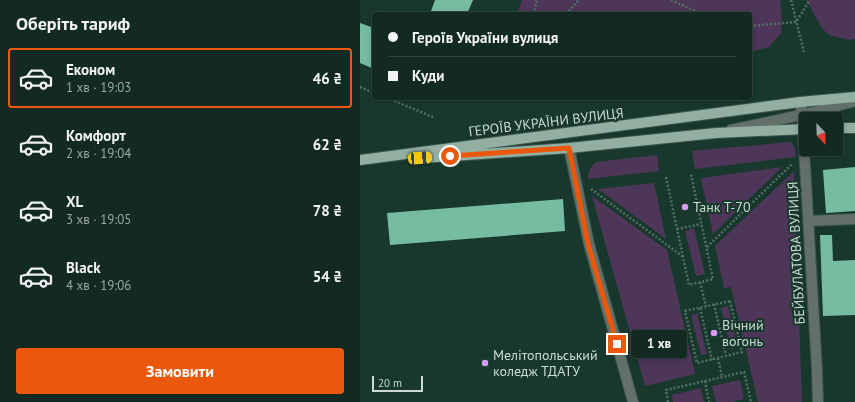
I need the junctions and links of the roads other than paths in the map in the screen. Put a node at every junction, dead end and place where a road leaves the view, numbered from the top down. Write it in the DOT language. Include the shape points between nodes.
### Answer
graph roads {
  1 [pos="855,97"];
  2 [pos="855,101"];
  3 [pos="800,102"];
  4 [pos="802,112"];
  5 [pos="810,112"];
  6 [pos="799,115"];
  7 [pos="843,128"];
  8 [pos="855,128"];
  9 [pos="799,129"];
  10 [pos="716,133"];
  11 [pos="569,148"];
  12 [pos="805,156"];
  13 [pos="360,161"];
  14 [pos="855,219"];
  15 [pos="808,220"];
  16 [pos="633,402"];
  17 [pos="818,402"];
  1 -- 3 [label="main road, ГЕРОЇВ УКРАЇНИ ВУЛИЦЯ"];
  2 -- 5 [label="street, ГЕРОЇВ УКРАЇНИ ВУЛИЦЯ"];
  3 -- 4 [label="street, БЕЙБУЛАТОВА ВУЛИЦЯ"];
  3 -- 13 [label="main road, ГЕРОЇВ УКРАЇНИ ВУЛИЦЯ"];
  6 -- 10 [label="street, ГЕРОЇВ УКРАЇНИ ВУЛИЦЯ"];
  7 -- 8 [label="main road"];
  9 -- 10 [label="main road, ГЕРОЇВ УКРАЇНИ ВУЛИЦЯ"];
  10 -- 11 [label="main road, ГЕРОЇВ УКРАЇНИ ВУЛИЦЯ"];
  11 -- 13 [label="main road, ГЕРОЇВ УКРАЇНИ ВУЛИЦЯ"];
  11 -- 16 [label="street" via="588,244"];
  12 -- 15 [label="street, БЕЙБУЛАТОВА ВУЛИЦЯ"];
  14 -- 15 [label="street"];
  15 -- 17 [label="street, БЕЙБУЛАТОВА ВУЛИЦЯ"];
}
